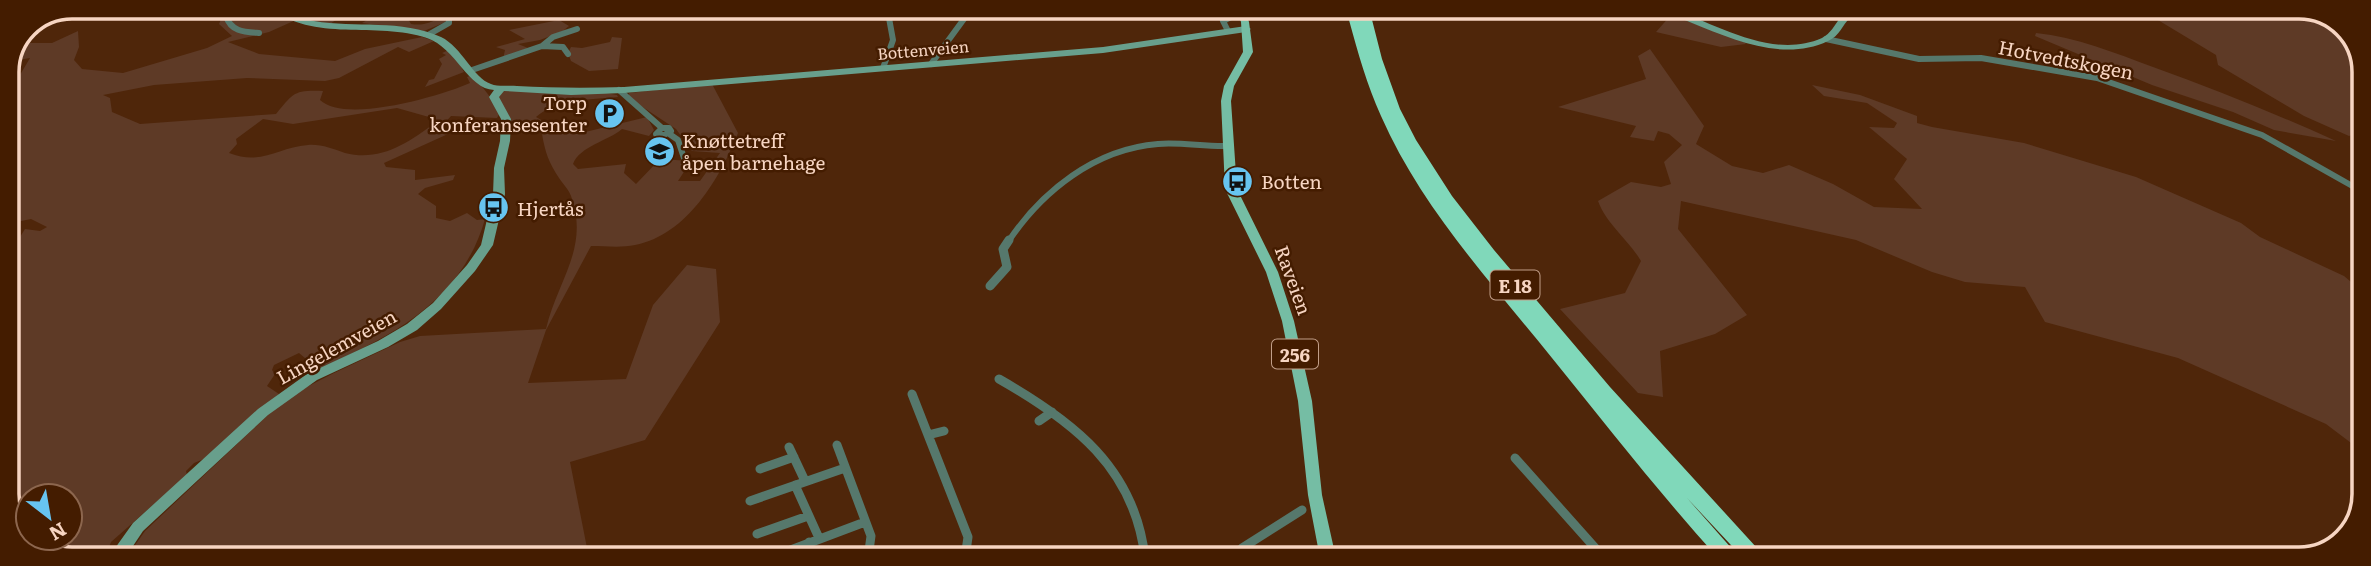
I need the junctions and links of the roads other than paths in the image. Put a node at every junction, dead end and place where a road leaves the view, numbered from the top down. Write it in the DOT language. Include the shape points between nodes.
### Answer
graph roads {
  1 [pos="227,19"];
  2 [pos="302,19"];
  3 [pos="449,19"];
  4 [pos="889,19"];
  5 [pos="964,19"];
  6 [pos="1222,19"];
  7 [pos="1232,19"];
  8 [pos="1243,19"];
  9 [pos="1355,19"];
  10 [pos="1366,19"];
  11 [pos="1693,19"];
  12 [pos="1842,19"];
  13 [pos="1226,26"];
  14 [pos="577,29"];
  15 [pos="1246,29"];
  16 [pos="260,33"];
  17 [pos="426,34"];
  18 [pos="1826,39"];
  19 [pos="542,46"];
  20 [pos="568,54"];
  21 [pos="931,64"];
  22 [pos="883,68"];
  23 [pos="472,70"];
  24 [pos="500,89"];
  25 [pos="619,90"];
  26 [pos="1229,146"];
  27 [pos="684,158"];
  28 [pos="2352,186"];
  29 [pos="990,286"];
  30 [pos="999,379"];
  31 [pos="912,394"];
  32 [pos="1052,412"];
  33 [pos="1039,421"];
  34 [pos="944,431"];
  35 [pos="928,435"];
  36 [pos="837,445"];
  37 [pos="1515,458"];
  38 [pos="845,468"];
  39 [pos="760,469"];
  40 [pos="800,483"];
  41 [pos="750,501"];
  42 [pos="1302,510"];
  43 [pos="808,516"];
  44 [pos="866,522"];
  45 [pos="757,534"];
  46 [pos="814,540"];
  47 [pos="124,547"];
  48 [pos="797,547"];
  49 [pos="815,547"];
  50 [pos="871,547"];
  51 [pos="967,547"];
  52 [pos="1144,547"];
  53 [pos="1244,547"];
  54 [pos="1327,547"];
  55 [pos="1594,547"];
  56 [pos="1720,547"];
  57 [pos="1746,547"];
  1 -- 16 [label="street" via="239,32"];
  2 -- 17 [label="main road"];
  3 -- 17 [label="street"];
  4 -- 22 [label="street" via="893,40"];
  5 -- 21 [label="street"];
  6 -- 13 [label="street"];
  7 -- 13 [label="street"];
  8 -- 15 [label="main road, Raveien / 256"];
  9 -- 56 [label="highway, E 18" via="1381,108 1433,199 1641,457"];
  10 -- 57 [label="highway, E 18" via="1393,107 1446,197 1614,403"];
  11 -- 18 [label="main road" via="1767,45 1798,46"];
  12 -- 18 [label="main road"];
  13 -- 15 [label="main road, Bottenveien"];
  13 -- 21 [label="main road, Bottenveien" via="1119,48"];
  14 -- 19 [label="street"];
  15 -- 26 [label="main road, Raveien / 256" via="1247,56 1227,95"];
  17 -- 23 [label="main road" via="455,49"];
  18 -- 28 [label="street, Hotvedtskogen" via="1919,59 1981,58 2097,78 2262,135"];
  19 -- 20 [label="street" via="563,47"];
  19 -- 23 [label="street"];
  21 -- 22 [label="main road, Bottenveien"];
  22 -- 25 [label="main road, Bottenveien"];
  23 -- 24 [label="main road" via="485,86"];
  24 -- 25 [label="main road, Bottenveien"];
  24 -- 47 [label="main road, Lingelemveien" via="494,97 505,112 506,133 499,194 491,233 479,258 412,327 312,377 262,412 144,521"];
  25 -- 27 [label="street" via="678,140"];
  26 -- 29 [label="street" via="1157,144 1085,166 1016,227 1003,249 1007,267"];
  26 -- 54 [label="main road, Raveien / 256" via="1234,197 1275,280 1298,365"];
  30 -- 32 [label="street"];
  31 -- 35 [label="street"];
  32 -- 33 [label="street"];
  32 -- 52 [label="street" via="1104,459 1131,497 1143,528"];
  34 -- 35 [label="street"];
  35 -- 51 [label="street" via="968,537"];
  36 -- 38 [label="street"];
  37 -- 55 [label="street"];
  38 -- 40 [label="street"];
  38 -- 44 [label="street"];
  39 -- 40 [label="street" via="791,452"];
  40 -- 41 [label="street"];
  40 -- 43 [label="street"];
  42 -- 53 [label="street"];
  43 -- 45 [label="street"];
  43 -- 46 [label="street"];
  44 -- 46 [label="street"];
  44 -- 50 [label="street"];
  46 -- 48 [label="street"];
  46 -- 49 [label="street"];
}
